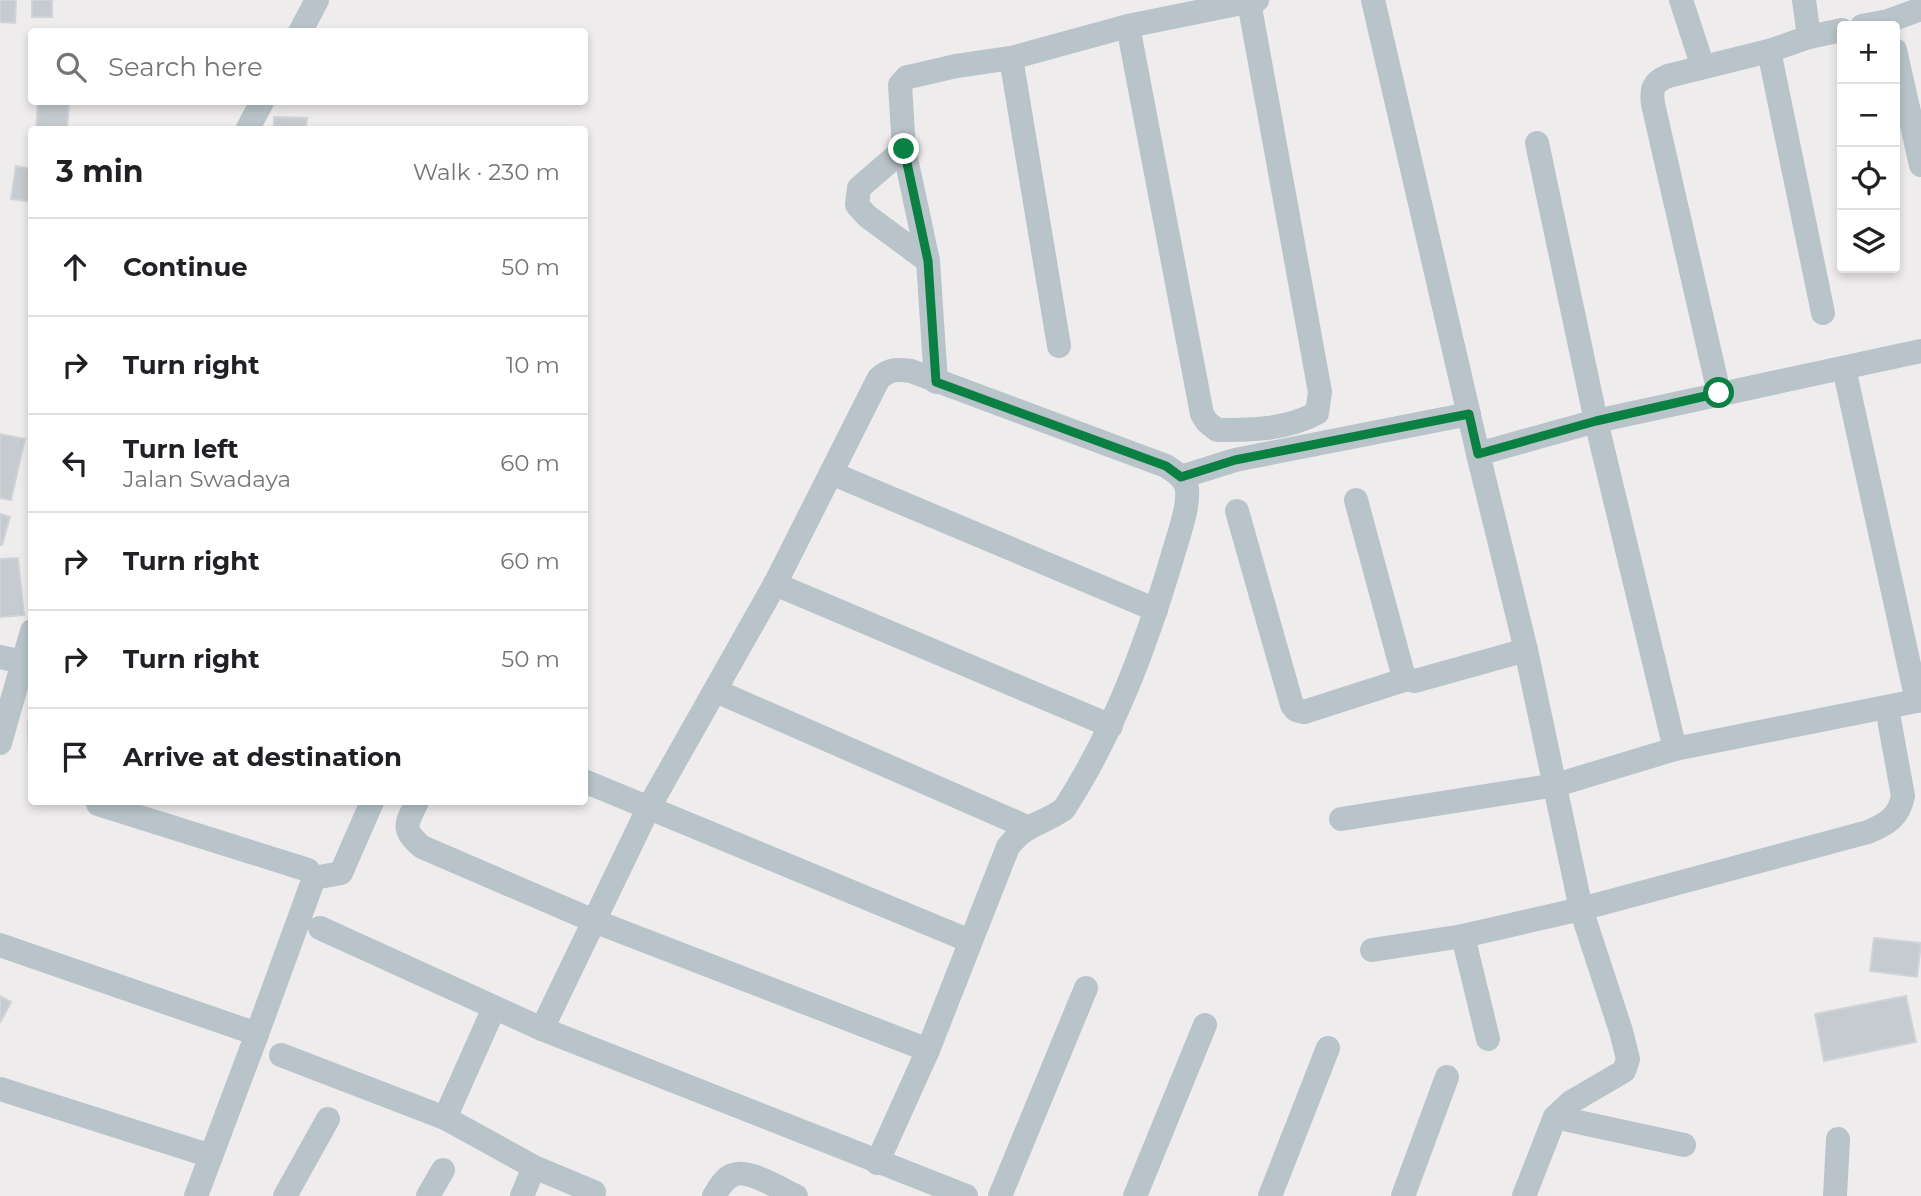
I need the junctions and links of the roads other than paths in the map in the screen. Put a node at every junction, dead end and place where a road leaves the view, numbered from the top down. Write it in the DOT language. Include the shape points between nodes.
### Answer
graph roads {
  1 [pos="317,0"];
  2 [pos="1373,0"];
  3 [pos="1681,0"];
  4 [pos="1804,0"];
  5 [pos="1253,1"];
  6 [pos="1921,9"];
  7 [pos="1895,21"];
  8 [pos="1128,26"];
  9 [pos="302,28"];
  10 [pos="1837,31"];
  11 [pos="1809,37"];
  12 [pos="1769,51"];
  13 [pos="1011,58"];
  14 [pos="1703,67"];
  15 [pos="1900,72"];
  16 [pos="260,105"];
  17 [pos="249,126"];
  18 [pos="1537,143"];
  19 [pos="904,149"];
  20 [pos="1921,165"];
  21 [pos="928,261"];
  22 [pos="1823,313"];
  23 [pos="1059,346"];
  24 [pos="1921,351"];
  25 [pos="1843,368"];
  26 [pos="936,382"];
  27 [pos="1719,393"];
  28 [pos="1469,414"];
  29 [pos="1596,421"];
  30 [pos="1478,454"];
  31 [pos="831,473"];
  32 [pos="1181,477"];
  33 [pos="1356,500"];
  34 [pos="1237,512"];
  35 [pos="775,584"];
  36 [pos="1156,610"];
  37 [pos="28,637"];
  38 [pos="1526,650"];
  39 [pos="11,660"];
  40 [pos="1407,679"];
  41 [pos="716,691"];
  42 [pos="1919,700"];
  43 [pos="1886,708"];
  44 [pos="1111,726"];
  45 [pos="0,743"];
  46 [pos="1675,749"];
  47 [pos="588,782"];
  48 [pos="1556,785"];
  49 [pos="101,805"];
  50 [pos="371,805"];
  51 [pos="416,805"];
  52 [pos="649,807"];
  53 [pos="1341,819"];
  54 [pos="1027,827"];
  55 [pos="314,878"];
  56 [pos="1581,909"];
  57 [pos="593,920"];
  58 [pos="320,928"];
  59 [pos="1463,936"];
  60 [pos="970,941"];
  61 [pos="0,945"];
  62 [pos="1372,950"];
  63 [pos="1086,988"];
  64 [pos="494,1008"];
  65 [pos="1205,1025"];
  66 [pos="542,1029"];
  67 [pos="257,1034"];
  68 [pos="1488,1039"];
  69 [pos="1328,1048"];
  70 [pos="928,1050"];
  71 [pos="281,1055"];
  72 [pos="1447,1077"];
  73 [pos="0,1089"];
  74 [pos="1555,1117"];
  75 [pos="445,1118"];
  76 [pos="328,1119"];
  77 [pos="1838,1139"];
  78 [pos="1684,1145"];
  79 [pos="211,1156"];
  80 [pos="877,1163"];
  81 [pos="534,1167"];
  82 [pos="443,1170"];
  83 [pos="593,1192"];
  84 [pos="196,1196"];
  85 [pos="285,1196"];
  86 [pos="428,1196"];
  87 [pos="522,1196"];
  88 [pos="715,1196"];
  89 [pos="796,1196"];
  90 [pos="966,1196"];
  91 [pos="1000,1196"];
  92 [pos="1135,1196"];
  93 [pos="1270,1196"];
  94 [pos="1403,1196"];
  95 [pos="1524,1196"];
  96 [pos="1835,1196"];
  1 -- 9 [label="street"];
  2 -- 28 [label="street"];
  3 -- 14 [label="street"];
  4 -- 11 [label="street"];
  5 -- 8 [label="street"];
  5 -- 8 [label="street" via="1320,392 1317,413 1280,427 1217,430 1202,414"];
  6 -- 7 [label="street"];
  8 -- 13 [label="street"];
  10 -- 11 [label="street"];
  11 -- 12 [label="street"];
  12 -- 14 [label="street"];
  12 -- 22 [label="street"];
  13 -- 19 [label="street" via="907,78 899,92"];
  13 -- 23 [label="street"];
  14 -- 27 [label="street" via="1658,80 1652,96"];
  15 -- 20 [label="street"];
  16 -- 17 [label="street"];
  18 -- 29 [label="street"];
  19 -- 21 [label="street"];
  19 -- 21 [label="street" via="859,188 857,205"];
  21 -- 26 [label="street"];
  24 -- 25 [label="street"];
  25 -- 27 [label="street"];
  25 -- 42 [label="street"];
  26 -- 31 [label="street" via="898,369 879,378"];
  26 -- 32 [label="street" via="1166,466"];
  27 -- 29 [label="street"];
  28 -- 30 [label="street"];
  28 -- 32 [label="street" via="1235,460"];
  29 -- 30 [label="street"];
  29 -- 46 [label="street"];
  30 -- 38 [label="street"];
  31 -- 35 [label="street"];
  31 -- 36 [label="street"];
  32 -- 36 [label="street" via="1187,489 1182,521"];
  33 -- 40 [label="street"];
  34 -- 40 [label="street" via="1296,710 1304,712"];
  35 -- 41 [label="street"];
  35 -- 44 [label="street"];
  36 -- 44 [label="street"];
  37 -- 39 [label="street"];
  38 -- 40 [label="street" via="1415,681"];
  38 -- 48 [label="street"];
  39 -- 45 [label="street"];
  41 -- 52 [label="street"];
  41 -- 54 [label="street"];
  42 -- 43 [label="street"];
  43 -- 46 [label="street"];
  43 -- 56 [label="street" via="1903,796 1895,816 1885,825"];
  44 -- 54 [label="street" via="1064,809"];
  46 -- 48 [label="street"];
  47 -- 52 [label="street"];
  48 -- 53 [label="street"];
  48 -- 56 [label="street"];
  49 -- 55 [label="street" via="308,870"];
  50 -- 55 [label="street" via="341,873"];
  51 -- 57 [label="street" via="407,822 409,836 422,847"];
  52 -- 57 [label="street"];
  52 -- 60 [label="street"];
  54 -- 60 [label="street" via="1008,847"];
  55 -- 67 [label="street"];
  56 -- 59 [label="street"];
  56 -- 74 [label="street" via="1628,1059 1624,1071 1570,1102"];
  57 -- 66 [label="street"];
  57 -- 70 [label="street"];
  58 -- 64 [label="street"];
  59 -- 62 [label="street"];
  59 -- 68 [label="street"];
  60 -- 70 [label="street"];
  61 -- 67 [label="street"];
  63 -- 91 [label="street"];
  64 -- 66 [label="street"];
  64 -- 75 [label="street"];
  65 -- 92 [label="street"];
  66 -- 80 [label="street"];
  67 -- 79 [label="street"];
  69 -- 93 [label="street"];
  70 -- 80 [label="street"];
  71 -- 75 [label="street"];
  72 -- 94 [label="street"];
  73 -- 79 [label="street"];
  74 -- 78 [label="street"];
  74 -- 95 [label="street"];
  75 -- 81 [label="street"];
  76 -- 85 [label="street"];
  77 -- 96 [label="street"];
  79 -- 84 [label="street"];
  80 -- 90 [label="street"];
  81 -- 83 [label="street"];
  81 -- 87 [label="street"];
  82 -- 86 [label="street"];
  88 -- 89 [label="street" via="734,1173 748,1174"];
}
